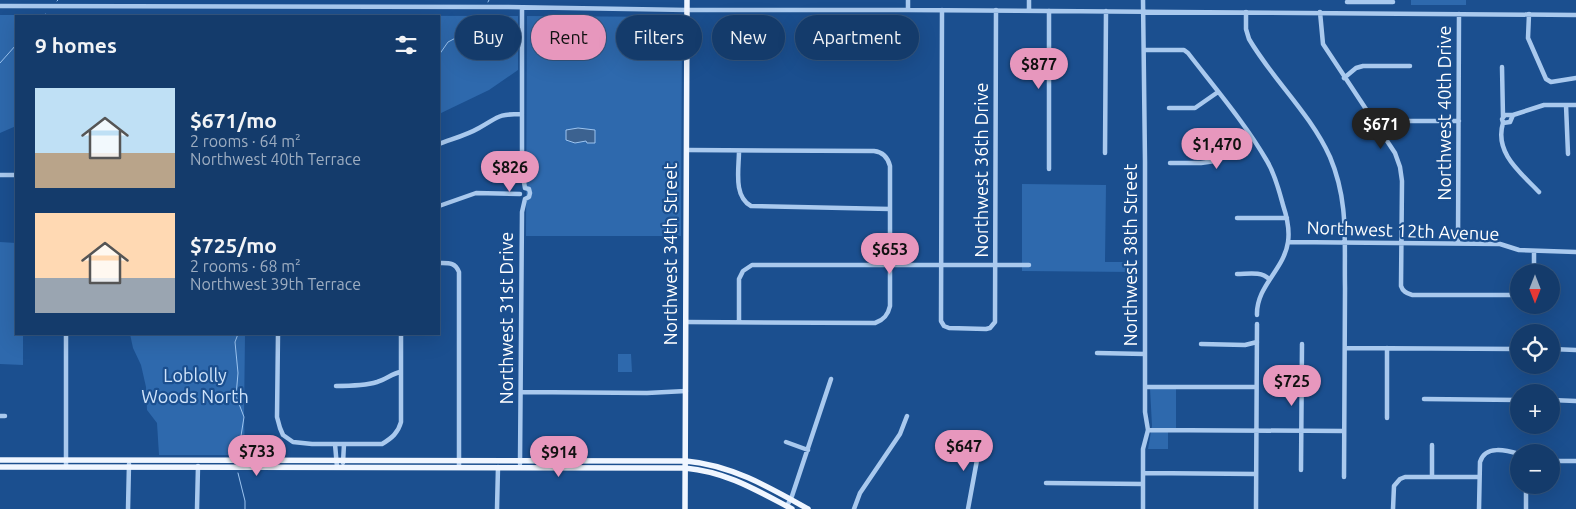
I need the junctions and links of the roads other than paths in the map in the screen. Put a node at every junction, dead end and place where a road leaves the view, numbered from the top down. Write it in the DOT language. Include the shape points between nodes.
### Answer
graph roads {
  1 [pos="688,0"];
  2 [pos="908,0"];
  3 [pos="1029,0"];
  4 [pos="1144,0"];
  5 [pos="1347,1"];
  6 [pos="1393,2"];
  7 [pos="0,6"];
  8 [pos="522,8"];
  9 [pos="688,10"];
  10 [pos="908,10"];
  11 [pos="942,10"];
  12 [pos="996,10"];
  13 [pos="1030,10"];
  14 [pos="1049,10"];
  15 [pos="1106,11"];
  16 [pos="1144,11"];
  17 [pos="1246,12"];
  18 [pos="1320,12"];
  19 [pos="1347,13"];
  20 [pos="1459,14"];
  21 [pos="1528,14"];
  22 [pos="1576,15"];
  23 [pos="1144,50"];
  24 [pos="1410,66"];
  25 [pos="1502,67"];
  26 [pos="1344,78"];
  27 [pos="1576,78"];
  28 [pos="1218,92"];
  29 [pos="1566,105"];
  30 [pos="1576,105"];
  31 [pos="1170,108"];
  32 [pos="522,114"];
  33 [pos="1514,115"];
  34 [pos="1503,116"];
  35 [pos="1458,121"];
  36 [pos="1503,123"];
  37 [pos="1380,130"];
  38 [pos="1250,135"];
  39 [pos="440,144"];
  40 [pos="687,150"];
  41 [pos="739,151"];
  42 [pos="1106,153"];
  43 [pos="1568,154"];
  44 [pos="1170,163"];
  45 [pos="1049,169"];
  46 [pos="0,175"];
  47 [pos="15,175"];
  48 [pos="525,188"];
  49 [pos="1539,192"];
  50 [pos="520,194"];
  51 [pos="525,199"];
  52 [pos="440,206"];
  53 [pos="890,209"];
  54 [pos="1237,218"];
  55 [pos="1287,218"];
  56 [pos="1288,242"];
  57 [pos="1345,242"];
  58 [pos="1401,243"];
  59 [pos="1458,243"];
  60 [pos="1534,252"];
  61 [pos="1576,252"];
  62 [pos="440,263"];
  63 [pos="1534,264"];
  64 [pos="1029,265"];
  65 [pos="890,266"];
  66 [pos="941,266"];
  67 [pos="995,266"];
  68 [pos="1237,274"];
  69 [pos="1269,279"];
  70 [pos="1510,295"];
  71 [pos="1257,316"];
  72 [pos="686,322"];
  73 [pos="739,322"];
  74 [pos="1257,324"];
  75 [pos="66,335"];
  76 [pos="278,335"];
  77 [pos="401,335"];
  78 [pos="1257,342"];
  79 [pos="1200,344"];
  80 [pos="1302,344"];
  81 [pos="1345,348"];
  82 [pos="1387,348"];
  83 [pos="1510,349"];
  84 [pos="1560,349"];
  85 [pos="1576,350"];
  86 [pos="1097,353"];
  87 [pos="1145,354"];
  88 [pos="400,372"];
  89 [pos="831,379"];
  90 [pos="336,386"];
  91 [pos="1145,387"];
  92 [pos="1256,388"];
  93 [pos="686,391"];
  94 [pos="521,392"];
  95 [pos="1424,400"];
  96 [pos="1510,400"];
  97 [pos="1560,400"];
  98 [pos="1576,401"];
  99 [pos="907,416"];
  100 [pos="1387,418"];
  101 [pos="1148,430"];
  102 [pos="1256,430"];
  103 [pos="1301,431"];
  104 [pos="1344,431"];
  105 [pos="974,436"];
  106 [pos="786,442"];
  107 [pos="335,444"];
  108 [pos="344,444"];
  109 [pos="1432,445"];
  110 [pos="808,450"];
  111 [pos="1510,452"];
  112 [pos="0,460"];
  113 [pos="336,460"];
  114 [pos="344,460"];
  115 [pos="1560,460"];
  116 [pos="686,461"];
  117 [pos="1576,461"];
  118 [pos="66,463"];
  119 [pos="129,463"];
  120 [pos="197,463"];
  121 [pos="269,464"];
  122 [pos="459,464"];
  123 [pos="498,464"];
  124 [pos="520,464"];
  125 [pos="598,464"];
  126 [pos="0,467"];
  127 [pos="340,467"];
  128 [pos="686,468"];
  129 [pos="1301,470"];
  130 [pos="1143,473"];
  131 [pos="1256,474"];
  132 [pos="1432,476"];
  133 [pos="1344,477"];
  134 [pos="1480,477"];
  135 [pos="1046,483"];
  136 [pos="1142,484"];
  137 [pos="1526,494"];
  138 [pos="791,499"];
  139 [pos="790,508"];
  140 [pos="128,509"];
  141 [pos="197,509"];
  142 [pos="497,509"];
  143 [pos="685,509"];
  144 [pos="808,509"];
  145 [pos="854,509"];
  146 [pos="968,509"];
  147 [pos="1143,509"];
  148 [pos="1256,509"];
  149 [pos="1393,509"];
  150 [pos="1479,509"];
  151 [pos="1526,509"];
  1 -- 9 [label="main road, Northwest 34th Street"];
  2 -- 10 [label="street"];
  3 -- 13 [label="street"];
  4 -- 16 [label="street, Northwest 38th Street"];
  5 -- 6 [label="street"];
  5 -- 19 [label="street"];
  7 -- 8 [label="street"];
  8 -- 9 [label="street"];
  8 -- 32 [label="street, Northwest 31st Drive"];
  9 -- 10 [label="street"];
  9 -- 40 [label="main road, Northwest 34th Street"];
  10 -- 11 [label="street"];
  11 -- 12 [label="street"];
  11 -- 66 [label="street"];
  12 -- 13 [label="street"];
  12 -- 67 [label="street, Northwest 36th Drive"];
  13 -- 14 [label="street"];
  14 -- 15 [label="street"];
  14 -- 45 [label="street"];
  15 -- 16 [label="street"];
  15 -- 42 [label="street"];
  16 -- 17 [label="street"];
  16 -- 23 [label="street, Northwest 38th Street"];
  17 -- 18 [label="street"];
  17 -- 57 [label="street" via="1249,39 1318,134 1330,158 1342,196"];
  18 -- 19 [label="street"];
  18 -- 26 [label="street" via="1323,44"];
  19 -- 20 [label="street"];
  20 -- 21 [label="street"];
  20 -- 35 [label="street, Northwest 40th Drive"];
  21 -- 22 [label="street"];
  21 -- 27 [label="street" via="1528,38 1546,79 1551,82"];
  23 -- 28 [label="street" via="1184,50"];
  23 -- 87 [label="street, Northwest 38th Street"];
  24 -- 26 [label="street" via="1363,66"];
  25 -- 34 [label="street"];
  26 -- 37 [label="street"];
  28 -- 31 [label="street" via="1195,108"];
  28 -- 38 [label="street"];
  29 -- 30 [label="street"];
  29 -- 33 [label="street" via="1544,105"];
  29 -- 43 [label="street"];
  32 -- 39 [label="street" via="495,117 479,129"];
  32 -- 48 [label="street, Northwest 31st Drive"];
  33 -- 34 [label="street"];
  33 -- 36 [label="street" via="1510,122"];
  34 -- 36 [label="street"];
  35 -- 37 [label="street" via="1399,121"];
  35 -- 59 [label="street, Northwest 40th Drive"];
  36 -- 49 [label="street" via="1501,138 1507,157"];
  37 -- 58 [label="street" via="1395,153 1402,174"];
  38 -- 44 [label="street" via="1215,161"];
  38 -- 55 [label="street" via="1268,162"];
  40 -- 41 [label="street"];
  40 -- 72 [label="main road, Northwest 34th Street"];
  41 -- 53 [label="street" via="739,192 747,204 755,207"];
  41 -- 53 [label="street" via="874,151 882,154 890,166"];
  46 -- 47 [label="street"];
  48 -- 50 [label="street"];
  48 -- 51 [label="street, Northwest 31st Drive" via="530,194"];
  50 -- 51 [label="street"];
  50 -- 52 [label="street" via="476,193"];
  51 -- 94 [label="street, Northwest 31st Drive" via="522,212"];
  53 -- 65 [label="street"];
  54 -- 55 [label="street"];
  55 -- 56 [label="street"];
  56 -- 57 [label="street, Northwest 12th Avenue"];
  56 -- 69 [label="street"];
  57 -- 58 [label="street, Northwest 12th Avenue"];
  57 -- 81 [label="street"];
  58 -- 59 [label="street, Northwest 12th Avenue"];
  58 -- 70 [label="street" via="1401,286 1406,293"];
  59 -- 60 [label="street, Northwest 12th Avenue" via="1500,244 1510,249"];
  60 -- 61 [label="street, Northwest 12th Avenue"];
  60 -- 63 [label="street"];
  62 -- 122 [label="street" via="453,264 458,268 460,280"];
  64 -- 67 [label="street"];
  65 -- 66 [label="street"];
  65 -- 73 [label="street" via="890,306 884,318 875,323"];
  65 -- 73 [label="street" via="748,267 739,279"];
  66 -- 67 [label="street"];
  66 -- 67 [label="street, Northwest 36th Drive" via="942,325 949,328 990,328 994,322"];
  68 -- 69 [label="street" via="1261,274"];
  69 -- 71 [label="street" via="1260,295"];
  72 -- 73 [label="street"];
  72 -- 93 [label="main road, Northwest 34th Street"];
  74 -- 78 [label="street"];
  75 -- 118 [label="street"];
  76 -- 107 [label="street" via="277,418 280,428 287,439 299,443"];
  77 -- 88 [label="street"];
  78 -- 79 [label="street" via="1245,345"];
  78 -- 92 [label="street"];
  80 -- 103 [label="street"];
  81 -- 82 [label="street"];
  81 -- 104 [label="street"];
  82 -- 83 [label="street"];
  82 -- 100 [label="street"];
  84 -- 85 [label="street"];
  86 -- 87 [label="street"];
  87 -- 91 [label="street, Northwest 38th Street"];
  88 -- 90 [label="street" via="368,385"];
  88 -- 108 [label="street" via="399,429 382,444"];
  89 -- 110 [label="street"];
  91 -- 92 [label="street"];
  91 -- 101 [label="street, Northwest 38th Street" via="1144,412"];
  92 -- 102 [label="street"];
  93 -- 94 [label="street"];
  93 -- 116 [label="main road, Northwest 34th Street"];
  94 -- 124 [label="street, Northwest 31st Drive"];
  95 -- 96 [label="street"];
  97 -- 98 [label="street"];
  99 -- 145 [label="street" via="900,434 860,493"];
  101 -- 102 [label="street"];
  101 -- 130 [label="street, Northwest 38th Street" via="1143,449"];
  102 -- 103 [label="street"];
  102 -- 131 [label="street"];
  103 -- 104 [label="street"];
  103 -- 129 [label="street"];
  104 -- 133 [label="street"];
  105 -- 146 [label="street" via="976,460"];
  106 -- 110 [label="street"];
  107 -- 108 [label="street"];
  107 -- 113 [label="street"];
  108 -- 114 [label="street"];
  109 -- 132 [label="street"];
  110 -- 138 [label="street"];
  111 -- 134 [label="street" via="1491,450 1486,453 1481,458"];
  112 -- 118 [label="main road"];
  113 -- 114 [label="main road"];
  113 -- 121 [label="main road"];
  113 -- 127 [label="street"];
  114 -- 122 [label="main road"];
  114 -- 127 [label="street"];
  115 -- 117 [label="street"];
  116 -- 125 [label="main road"];
  116 -- 128 [label="main road, Northwest 34th Street"];
  116 -- 138 [label="main road" via="734,471"];
  118 -- 119 [label="main road"];
  118 -- 126 [label="main road"];
  119 -- 120 [label="main road"];
  119 -- 140 [label="street"];
  120 -- 121 [label="main road"];
  120 -- 141 [label="street"];
  121 -- 127 [label="main road"];
  122 -- 123 [label="main road"];
  122 -- 127 [label="main road"];
  123 -- 124 [label="main road"];
  123 -- 142 [label="street"];
  124 -- 125 [label="main road"];
  125 -- 128 [label="main road"];
  128 -- 139 [label="main road" via="730,478"];
  128 -- 143 [label="main road, Northwest 34th Street"];
  130 -- 131 [label="street"];
  130 -- 136 [label="street, Northwest 38th Street"];
  131 -- 148 [label="street"];
  132 -- 134 [label="street"];
  132 -- 149 [label="street" via="1405,477 1395,483"];
  134 -- 150 [label="street"];
  135 -- 136 [label="street"];
  136 -- 147 [label="street, Northwest 38th Street"];
  137 -- 151 [label="street"];
  138 -- 139 [label="street"];
  138 -- 144 [label="main road"];
}
